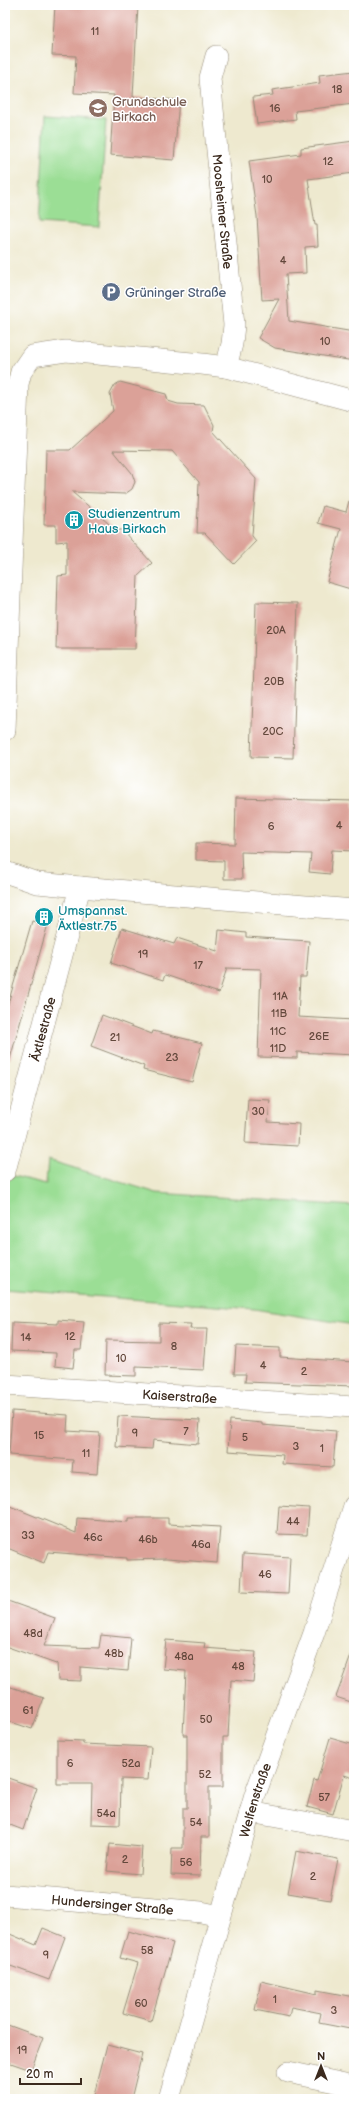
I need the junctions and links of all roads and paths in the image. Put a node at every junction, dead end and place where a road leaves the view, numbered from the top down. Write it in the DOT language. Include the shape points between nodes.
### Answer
graph roads {
  1 [pos="216,56"];
  2 [pos="226,367"];
  3 [pos="354,401"];
  4 [pos="5,730"];
  5 [pos="5,872"];
  6 [pos="80,888"];
  7 [pos="354,910"];
  8 [pos="5,1171"];
  9 [pos="5,1385"];
  10 [pos="354,1407"];
  11 [pos="354,1506"];
  12 [pos="250,1812"];
  13 [pos="354,1831"];
  14 [pos="5,1895"];
  15 [pos="220,1916"];
  16 [pos="288,2072"];
  17 [pos="354,2086"];
  18 [pos="169,2099"];
  1 -- 2 [label="street, Moosheimer Straße" via="210,78 234,325"];
  2 -- 3 [label="street"];
  2 -- 4 [label="street" via="66,351 32,356 26,364 18,384"];
  5 -- 6 [label="street" via="37,883"];
  6 -- 7 [label="street"];
  6 -- 8 [label="street, Äxtlestraße"];
  9 -- 10 [label="street, Kaiserstraße"];
  11 -- 12 [label="street, Welfenstraße" via="314,1633"];
  12 -- 13 [label="street"];
  12 -- 15 [label="street, Welfenstraße"];
  14 -- 15 [label="street, Hundersinger Straße" via="201,1912"];
  15 -- 18 [label="street, Welfenstraße"];
  16 -- 17 [label="street"];
}
